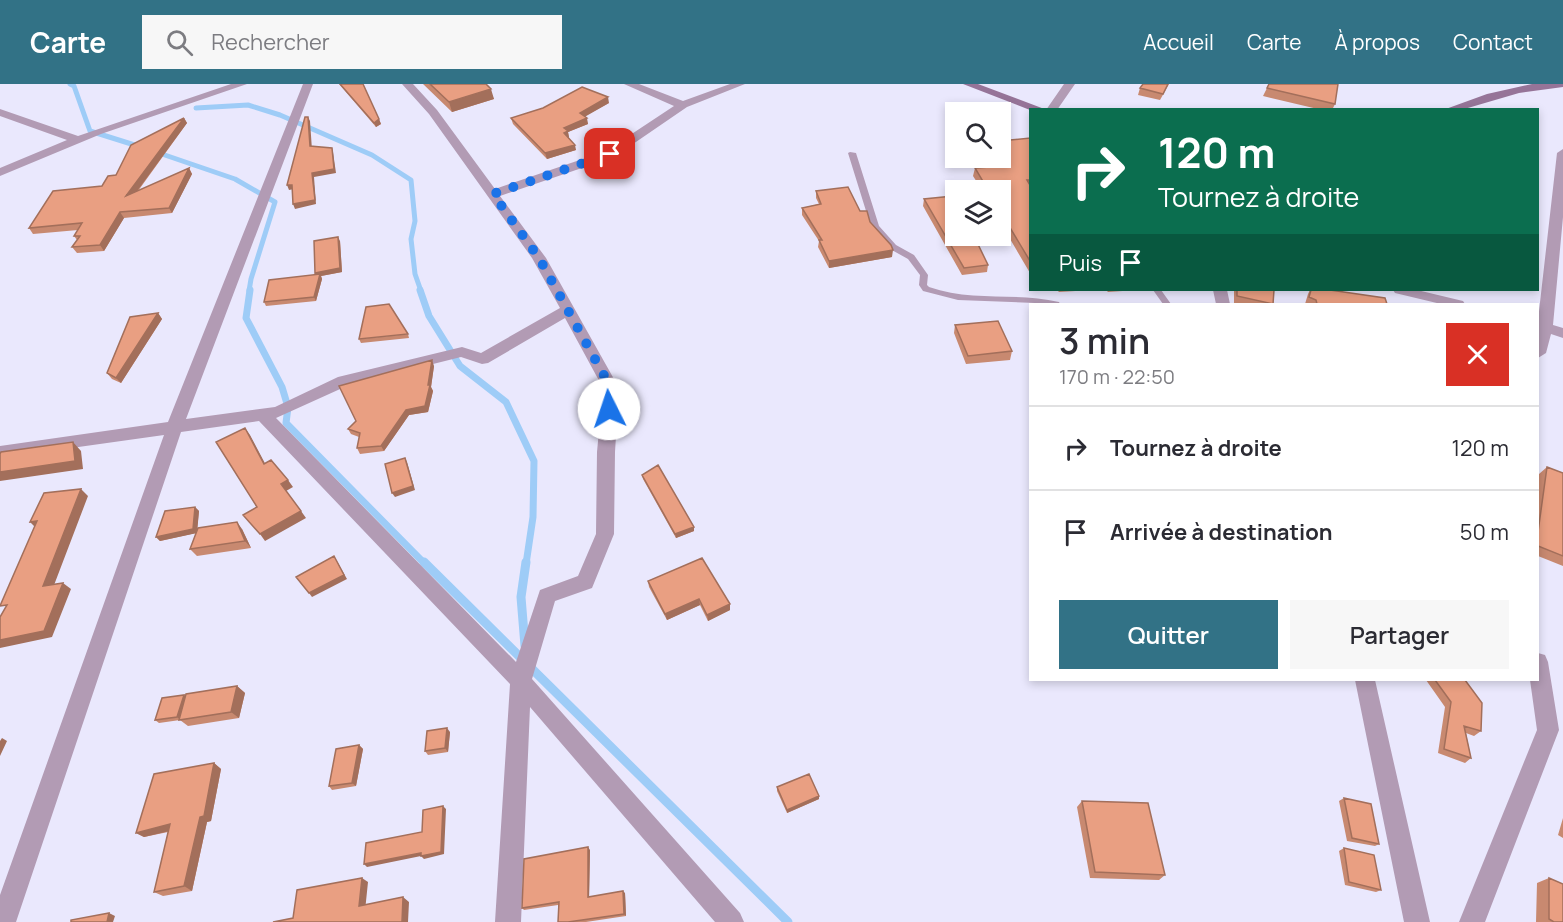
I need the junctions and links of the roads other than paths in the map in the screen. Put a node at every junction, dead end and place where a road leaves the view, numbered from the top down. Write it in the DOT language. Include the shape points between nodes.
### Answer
graph roads {
  1 [pos="308,84"];
  2 [pos="407,84"];
  3 [pos="629,84"];
  4 [pos="740,84"];
  5 [pos="968,84"];
  6 [pos="1070,84"];
  7 [pos="1563,84"];
  8 [pos="236,85"];
  9 [pos="683,105"];
  10 [pos="1468,106"];
  11 [pos="1036,108"];
  12 [pos="1052,108"];
  13 [pos="0,112"];
  14 [pos="79,140"];
  15 [pos="852,153"];
  16 [pos="1563,153"];
  17 [pos="0,172"];
  18 [pos="493,194"];
  19 [pos="1404,291"];
  20 [pos="1047,303"];
  21 [pos="1454,303"];
  22 [pos="568,310"];
  23 [pos="1541,326"];
  24 [pos="1563,333"];
  25 [pos="1539,344"];
  26 [pos="262,414"];
  27 [pos="175,426"];
  28 [pos="0,452"];
  29 [pos="1539,669"];
  30 [pos="521,681"];
  31 [pos="1365,681"];
  32 [pos="3,922"];
  33 [pos="508,922"];
  34 [pos="731,922"];
  35 [pos="1417,922"];
  36 [pos="1472,922"];
  1 -- 27 [label="street"];
  2 -- 18 [label="street" via="433,112"];
  3 -- 9 [label="street"];
  4 -- 9 [label="street"];
  5 -- 11 [label="street"];
  6 -- 12 [label="street"];
  7 -- 10 [label="street" via="1530,87"];
  8 -- 14 [label="street"];
  9 -- 18 [label="street" via="610,154"];
  13 -- 14 [label="street"];
  14 -- 17 [label="street"];
  15 -- 20 [label="lane" via="875,227 893,247 911,257 924,275 926,289 974,299"];
  16 -- 23 [label="street"];
  18 -- 22 [label="street" via="539,258"];
  19 -- 21 [label="street"];
  22 -- 26 [label="street" via="482,359 462,352 344,381 278,412"];
  22 -- 30 [label="street" via="611,388 605,534 585,582 547,596"];
  23 -- 24 [label="street"];
  23 -- 25 [label="street"];
  26 -- 27 [label="street"];
  26 -- 30 [label="street"];
  27 -- 28 [label="street"];
  27 -- 32 [label="street"];
  29 -- 36 [label="street" via="1548,730"];
  30 -- 33 [label="street"];
  30 -- 34 [label="street"];
  31 -- 35 [label="street"];
}
